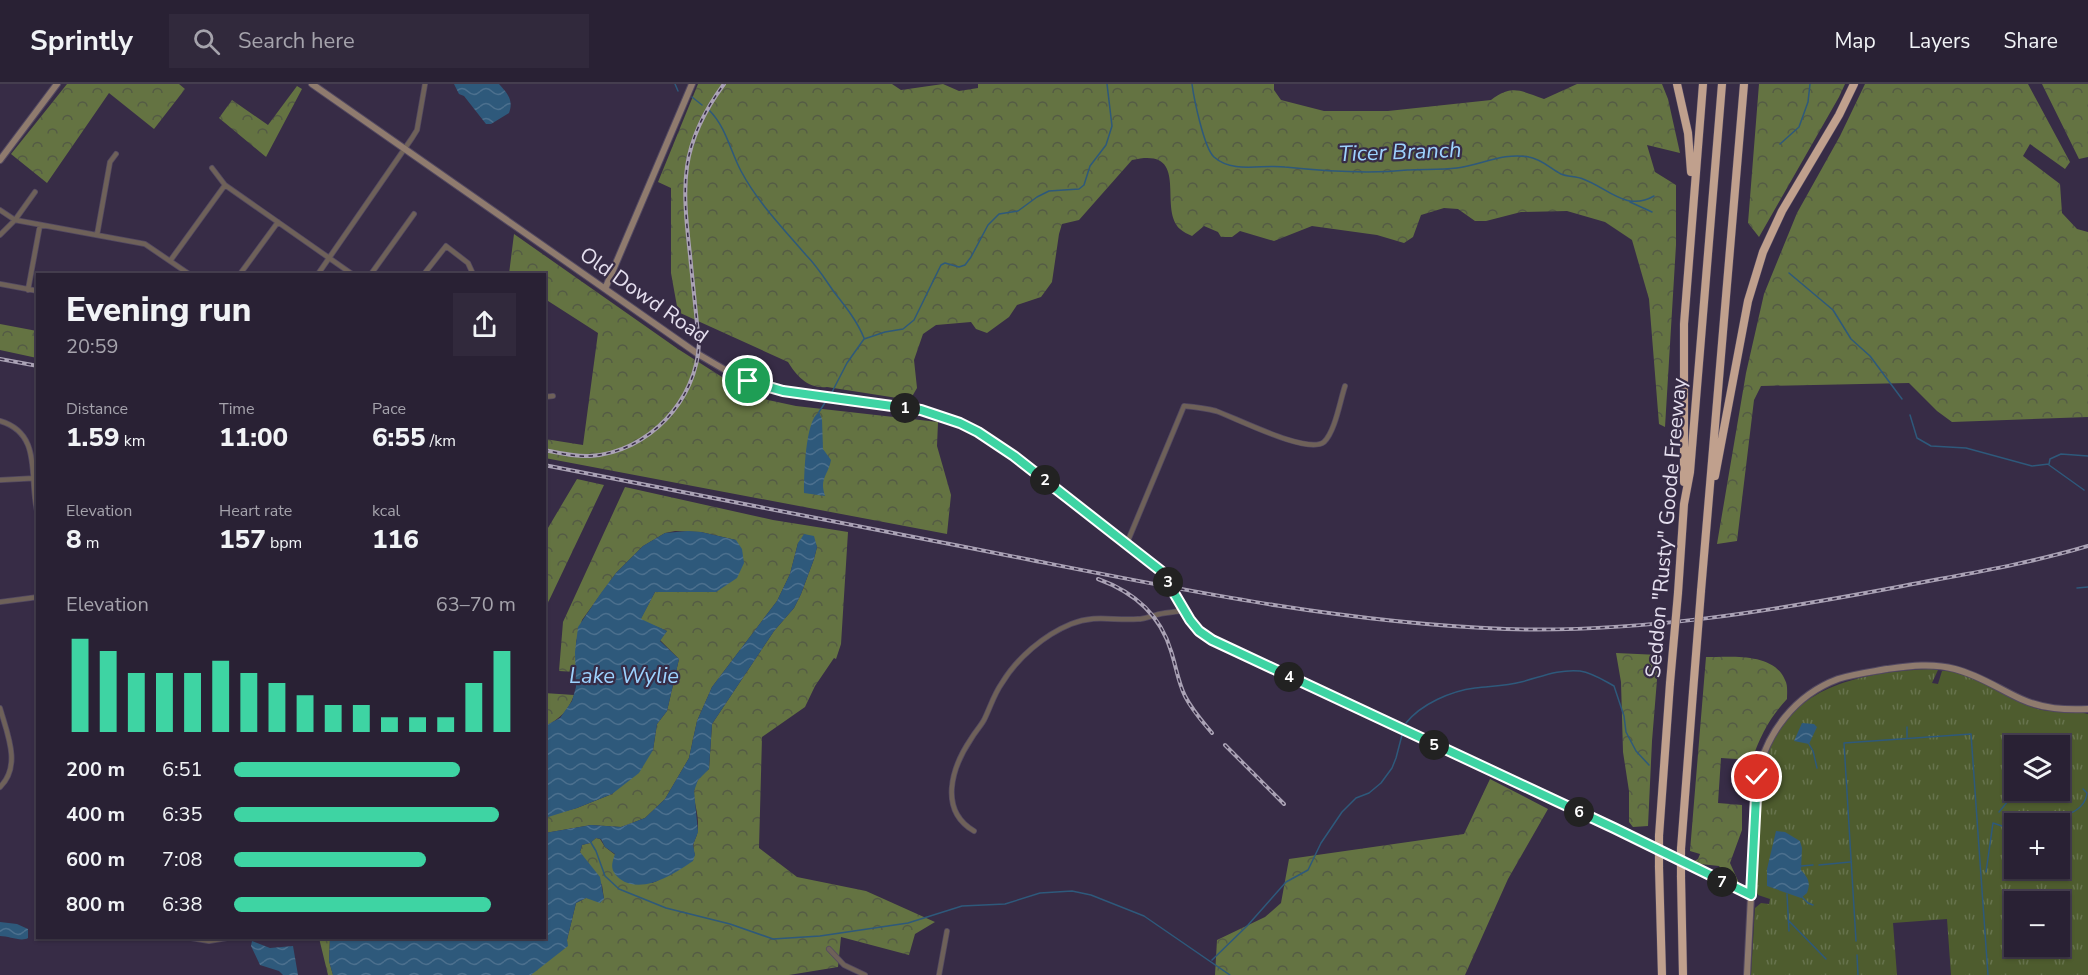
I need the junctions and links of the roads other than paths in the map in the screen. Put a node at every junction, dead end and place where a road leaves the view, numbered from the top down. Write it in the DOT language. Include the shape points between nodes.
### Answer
graph roads {
  1 [pos="57,84"];
  2 [pos="312,84"];
  3 [pos="327,84"];
  4 [pos="425,84"];
  5 [pos="692,84"];
  6 [pos="1677,84"];
  7 [pos="1703,84"];
  8 [pos="1722,84"];
  9 [pos="1854,84"];
  10 [pos="1744,87"];
  11 [pos="322,91"];
  12 [pos="406,149"];
  13 [pos="116,154"];
  14 [pos="0,160"];
  15 [pos="212,168"];
  16 [pos="225,185"];
  17 [pos="35,192"];
  18 [pos="0,210"];
  19 [pos="414,214"];
  20 [pos="1691,216"];
  21 [pos="15,220"];
  22 [pos="278,222"];
  23 [pos="40,225"];
  24 [pos="0,235"];
  25 [pos="97,235"];
  26 [pos="330,258"];
  27 [pos="170,261"];
  28 [pos="188,273"];
  29 [pos="241,273"];
  30 [pos="319,273"];
  31 [pos="351,273"];
  32 [pos="372,273"];
  33 [pos="425,273"];
  34 [pos="473,273"];
  35 [pos="0,284"];
  36 [pos="605,289"];
  37 [pos="28,290"];
  38 [pos="36,291"];
  39 [pos="1345,386"];
  40 [pos="552,396"];
  41 [pos="546,397"];
  42 [pos="0,421"];
  43 [pos="35,478"];
  44 [pos="0,480"];
  45 [pos="1684,504"];
  46 [pos="36,509"];
  47 [pos="1707,516"];
  48 [pos="1127,543"];
  49 [pos="36,597"];
  50 [pos="0,602"];
  51 [pos="1183,610"];
  52 [pos="0,708"];
  53 [pos="2087,710"];
  54 [pos="0,787"];
  55 [pos="974,831"];
  56 [pos="1751,895"];
  57 [pos="947,930"];
  58 [pos="197,939"];
  59 [pos="221,939"];
  60 [pos="829,949"];
  61 [pos="865,975"];
  62 [pos="939,975"];
  63 [pos="1662,975"];
  64 [pos="1683,975"];
  65 [pos="1747,975"];
  1 -- 14 [label="street"];
  2 -- 11 [label="street, Old Dowd Road"];
  3 -- 11 [label="street"];
  4 -- 12 [label="street" via="417,130"];
  5 -- 36 [label="street"];
  6 -- 20 [label="highway" via="1689,141"];
  7 -- 20 [label="highway"];
  8 -- 45 [label="highway, Seddon \"Rusty\" Goode Freeway" via="1690,472"];
  9 -- 47 [label="highway" via="1763,252 1748,301"];
  10 -- 47 [label="highway, Seddon \"Rusty\" Goode Freeway"];
  11 -- 12 [label="street, Old Dowd Road"];
  12 -- 26 [label="street"];
  12 -- 36 [label="street, Old Dowd Road"];
  13 -- 25 [label="street" via="110,162"];
  15 -- 16 [label="street"];
  16 -- 22 [label="street"];
  16 -- 27 [label="street"];
  17 -- 21 [label="street"];
  18 -- 21 [label="street"];
  19 -- 32 [label="street"];
  20 -- 45 [label="highway" via="1684,324"];
  21 -- 23 [label="street"];
  21 -- 24 [label="street"];
  22 -- 26 [label="street"];
  22 -- 29 [label="street"];
  23 -- 25 [label="street"];
  23 -- 37 [label="street"];
  25 -- 27 [label="street" via="146,244"];
  26 -- 30 [label="street"];
  26 -- 31 [label="street"];
  27 -- 28 [label="street"];
  33 -- 34 [label="street" via="446,246 468,263"];
  35 -- 37 [label="street"];
  36 -- 48 [label="street, Old Dowd Road" via="732,374 772,389 927,412 960,423 1014,456"];
  37 -- 38 [label="street"];
  39 -- 48 [label="street" via="1329,435 1314,446 1276,436 1214,411 1184,406"];
  40 -- 41 [label="street"];
  42 -- 43 [label="street" via="14,426 27,438"];
  43 -- 44 [label="street"];
  43 -- 46 [label="street"];
  45 -- 63 [label="highway, Seddon \"Rusty\" Goode Freeway, bridge" via="1659,836"];
  47 -- 64 [label="highway, Seddon \"Rusty\" Goode Freeway, bridge" via="1681,849"];
  48 -- 51 [label="street, Old Dowd Road" via="1161,571"];
  49 -- 50 [label="street"];
  51 -- 55 [label="street" via="1136,620 1086,619 1044,639 1010,670 954,774 953,809 961,822"];
  51 -- 56 [label="street, Old Dowd Road" via="1199,631 1219,644"];
  52 -- 54 [label="street" via="12,769"];
  53 -- 56 [label="street" via="2033,704 1968,673 1942,666 1916,665 1861,674 1822,686 1785,717 1763,754 1756,786"];
  56 -- 65 [label="street"];
  57 -- 62 [label="street"];
  58 -- 59 [label="street"];
  60 -- 61 [label="street" via="844,965"];
}
